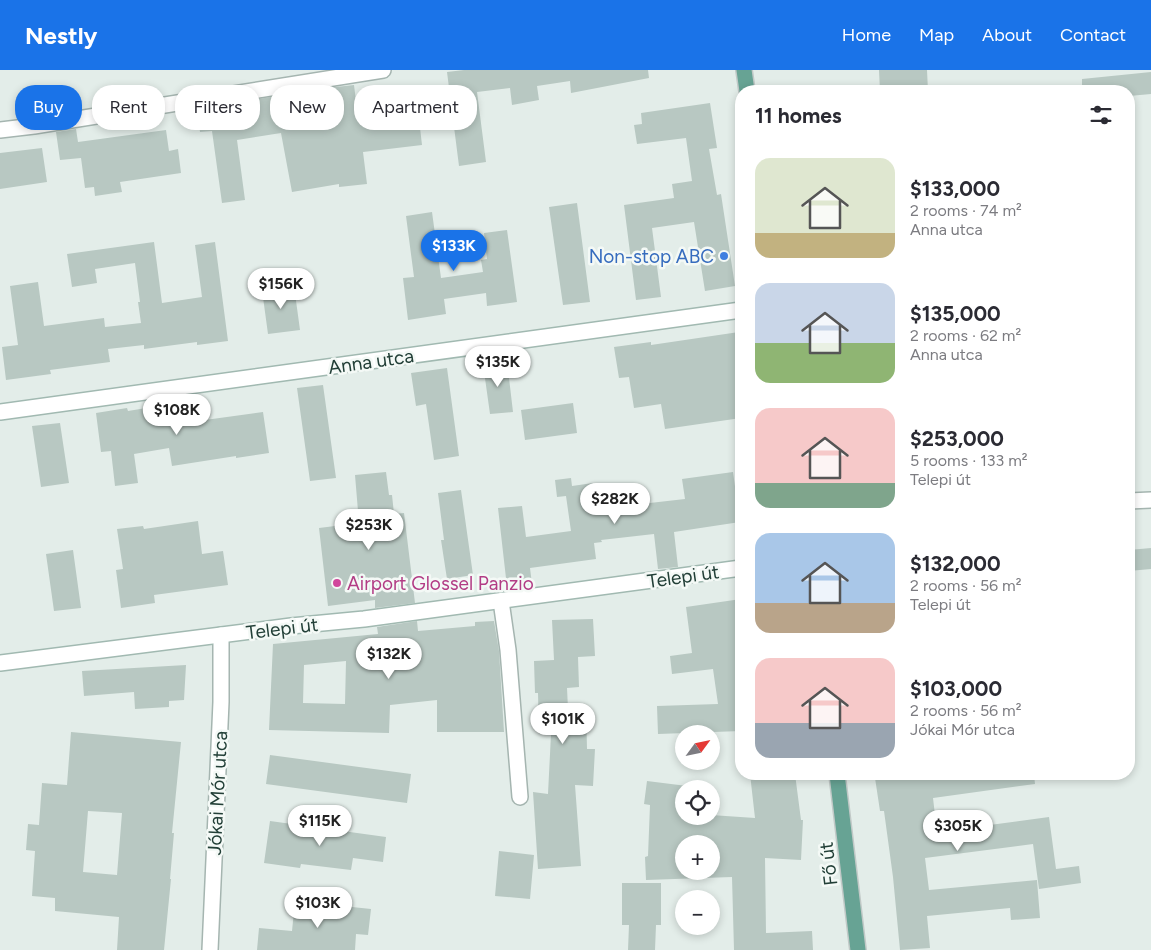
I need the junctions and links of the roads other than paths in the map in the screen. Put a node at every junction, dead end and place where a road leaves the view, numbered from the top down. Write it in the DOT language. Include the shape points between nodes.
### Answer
graph roads {
  1 [pos="383,70"];
  2 [pos="744,70"];
  3 [pos="746,85"];
  4 [pos="0,130"];
  5 [pos="735,311"];
  6 [pos="0,412"];
  7 [pos="1151,500"];
  8 [pos="1135,501"];
  9 [pos="735,569"];
  10 [pos="501,601"];
  11 [pos="221,635"];
  12 [pos="0,663"];
  13 [pos="838,780"];
  14 [pos="520,797"];
  15 [pos="210,950"];
  16 [pos="858,950"];
  1 -- 4 [label="main road"];
  2 -- 3 [label="main road"];
  5 -- 6 [label="main road, Anna utca"];
  7 -- 8 [label="main road"];
  9 -- 10 [label="main road, Telepi út"];
  10 -- 11 [label="main road, Telepi út"];
  10 -- 14 [label="main road"];
  11 -- 12 [label="main road, Telepi út"];
  11 -- 15 [label="main road, Jókai Mór utca"];
  13 -- 16 [label="main road, Fő út"];
}
